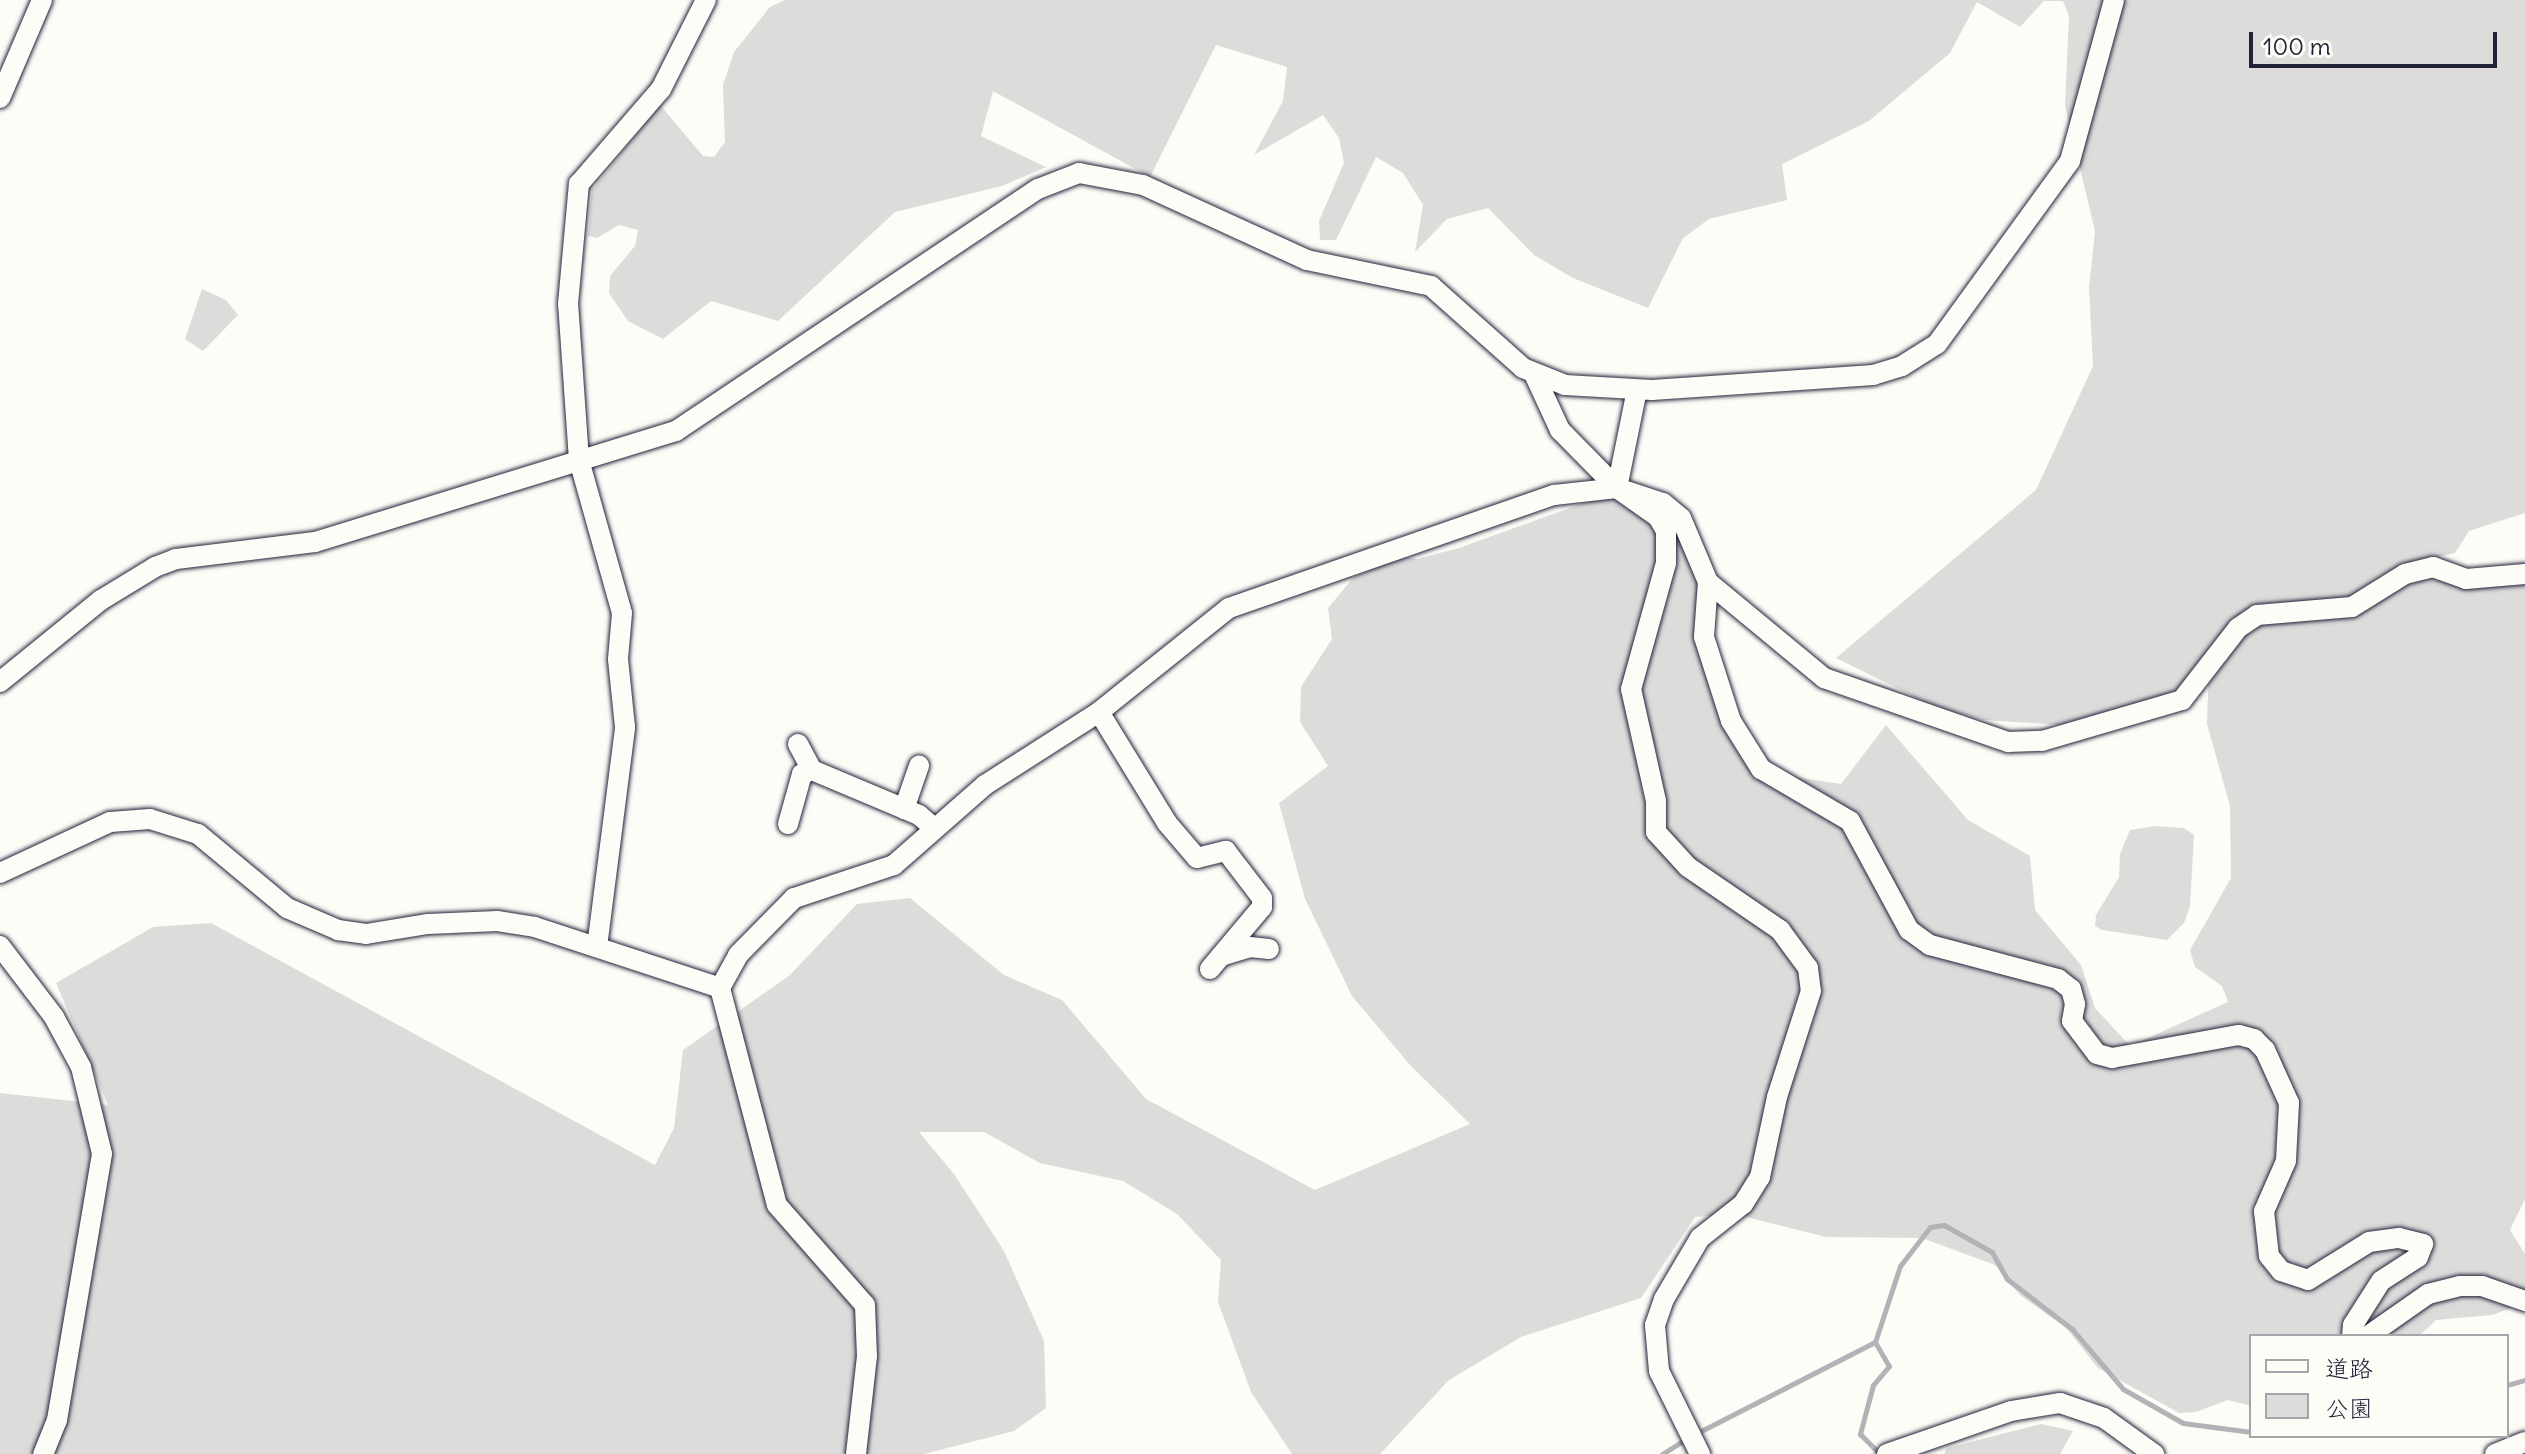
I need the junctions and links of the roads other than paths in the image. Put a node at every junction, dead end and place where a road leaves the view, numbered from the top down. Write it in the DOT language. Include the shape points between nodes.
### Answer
graph roads {
  1 [pos="42,0"];
  2 [pos="706,0"];
  3 [pos="2114,0"];
  4 [pos="0,98"];
  5 [pos="1535,376"];
  6 [pos="1637,390"];
  7 [pos="579,460"];
  8 [pos="1617,488"];
  9 [pos="2525,574"];
  10 [pos="1708,582"];
  11 [pos="0,682"];
  12 [pos="1099,712"];
  13 [pos="798,744"];
  14 [pos="919,766"];
  15 [pos="812,770"];
  16 [pos="904,809"];
  17 [pos="788,824"];
  18 [pos="934,828"];
  19 [pos="0,873"];
  20 [pos="0,946"];
  21 [pos="597,947"];
  22 [pos="1269,949"];
  23 [pos="720,988"];
  24 [pos="2525,1301"];
  25 [pos="2352,1334"];
  26 [pos="2371,1334"];
  27 [pos="2525,1442"];
  28 [pos="43,1454"];
  29 [pos="856,1454"];
  30 [pos="1700,1454"];
  31 [pos="1887,1454"];
  32 [pos="2154,1454"];
  33 [pos="2495,1454"];
  1 -- 4 [label="street"];
  2 -- 7 [label="street" via="661,89 579,184 568,304"];
  3 -- 6 [label="street" via="2070,161 1925,354 1873,375"];
  5 -- 6 [label="street" via="1565,385"];
  5 -- 7 [label="street" via="1431,286 1307,260 1143,185 1079,173 1038,189 688,425"];
  5 -- 8 [label="street" via="1560,430"];
  6 -- 8 [label="street"];
  7 -- 11 [label="street" via="315,542 176,559 155,567 91,608"];
  7 -- 21 [label="street" via="622,613 623,638 618,659 625,727"];
  8 -- 10 [label="street" via="1663,503 1681,518"];
  8 -- 12 [label="street" via="1554,495 1229,608"];
  8 -- 30 [label="street" via="1658,517 1666,531 1666,563 1631,689 1656,801 1656,832 1688,867 1780,930 1808,968 1811,991 1777,1097 1760,1177 1743,1204 1700,1238 1655,1325 1659,1371"];
  9 -- 10 [label="street" via="2466,579 2433,567 2405,574 2352,607 2257,615 2238,628 2182,700 2031,742 2008,742 1824,678"];
  10 -- 25 [label="street" via="1704,637 1731,721 1761,769 1850,821 1909,930 1930,945 2058,979 2071,989 2072,1021 2097,1054 2112,1058 2239,1035 2254,1039 2265,1050 2289,1103 2286,1161 2264,1211 2269,1256 2281,1271 2308,1280 2369,1242 2399,1238 2423,1244 2418,1257 2381,1281"];
  12 -- 18 [label="street" via="985,785"];
  12 -- 22 [label="street" via="1167,823 1197,858 1226,851 1262,898 1262,907 1215,962 1250,947"];
  13 -- 15 [label="street"];
  14 -- 16 [label="street"];
  15 -- 16 [label="street"];
  15 -- 17 [label="street" via="802,774"];
  16 -- 18 [label="street"];
  18 -- 23 [label="street" via="894,865 794,898 738,955"];
  19 -- 21 [label="street" via="110,822 150,819 198,834 287,908 338,930 366,934 497,921"];
  20 -- 28 [label="street" via="54,1017 81,1067 102,1154 57,1420"];
  21 -- 23 [label="street"];
  23 -- 29 [label="street" via="777,1205 865,1305 867,1356"];
  24 -- 26 [label="street" via="2482,1286 2460,1286 2428,1294"];
  27 -- 33 [label="street"];
  31 -- 32 [label="street" via="1997,1415 2060,1403 2104,1418"];
}
